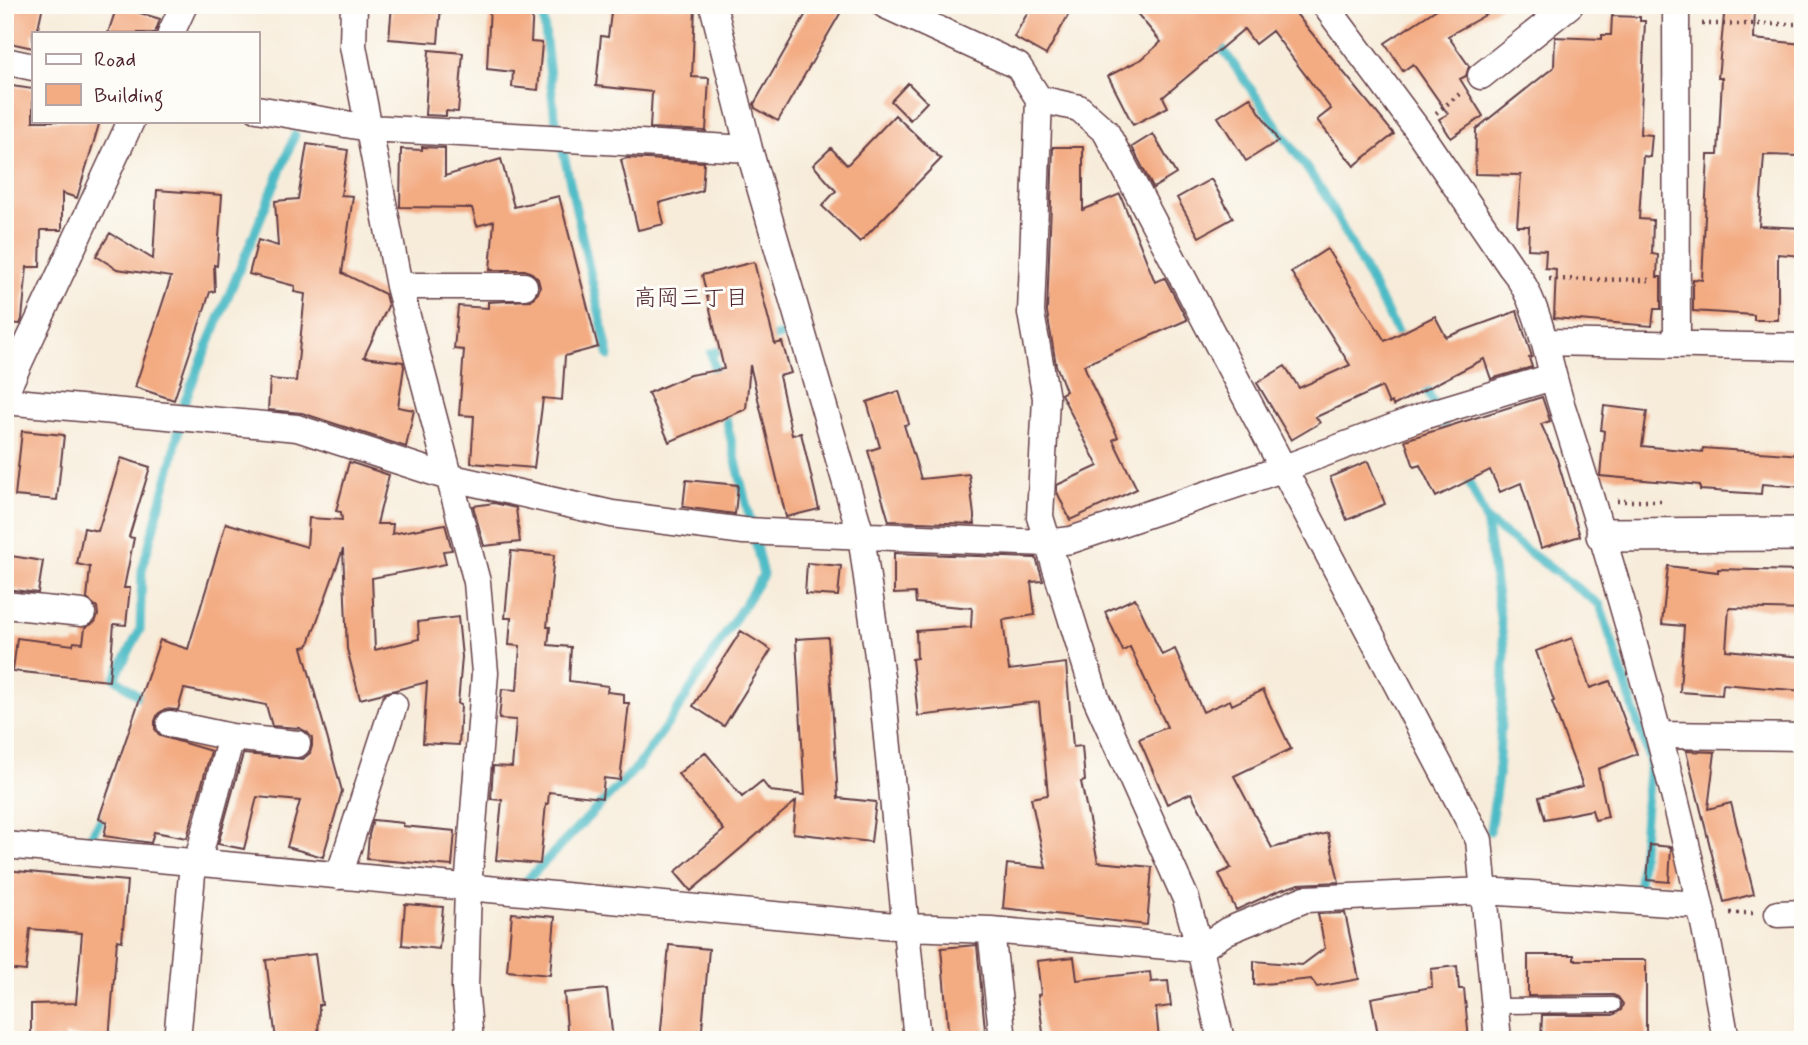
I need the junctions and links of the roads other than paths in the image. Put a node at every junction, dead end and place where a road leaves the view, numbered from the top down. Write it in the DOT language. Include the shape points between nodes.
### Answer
graph roads {
  1 [pos="184,5"];
  2 [pos="354,5"];
  3 [pos="713,5"];
  4 [pos="885,5"];
  5 [pos="1325,5"];
  6 [pos="1570,5"];
  7 [pos="912,11"];
  8 [pos="1676,15"];
  9 [pos="171,32"];
  10 [pos="5,61"];
  11 [pos="32,67"];
  12 [pos="1481,76"];
  13 [pos="1039,99"];
  14 [pos="259,108"];
  15 [pos="131,122"];
  16 [pos="369,128"];
  17 [pos="748,149"];
  18 [pos="399,286"];
  19 [pos="524,286"];
  20 [pos="1545,342"];
  21 [pos="1677,343"];
  22 [pos="1803,347"];
  23 [pos="1552,377"];
  24 [pos="5,393"];
  25 [pos="5,401"];
  26 [pos="1282,469"];
  27 [pos="448,477"];
  28 [pos="1803,534"];
  29 [pos="861,535"];
  30 [pos="1603,535"];
  31 [pos="1048,543"];
  32 [pos="5,605"];
  33 [pos="82,613"];
  34 [pos="394,705"];
  35 [pos="170,724"];
  36 [pos="1659,735"];
  37 [pos="231,737"];
  38 [pos="1803,737"];
  39 [pos="297,744"];
  40 [pos="5,845"];
  41 [pos="195,863"];
  42 [pos="339,876"];
  43 [pos="468,888"];
  44 [pos="1484,891"];
  45 [pos="1701,909"];
  46 [pos="906,926"];
  47 [pos="991,930"];
  48 [pos="1200,949"];
  49 [pos="1613,1005"];
  50 [pos="1495,1006"];
  51 [pos="177,1040"];
  52 [pos="470,1040"];
  53 [pos="916,1040"];
  54 [pos="1003,1040"];
  55 [pos="1222,1040"];
  56 [pos="1498,1040"];
  57 [pos="1726,1040"];
  1 -- 9 [label="street"];
  2 -- 16 [label="street" via="353,46"];
  3 -- 17 [label="street"];
  4 -- 7 [label="street"];
  5 -- 20 [label="street" via="1521,278"];
  6 -- 12 [label="street"];
  7 -- 13 [label="street" via="1018,65"];
  8 -- 21 [label="street"];
  10 -- 11 [label="street"];
  13 -- 26 [label="street" via="1079,108 1106,132"];
  13 -- 31 [label="street" via="1031,313 1046,398 1040,517"];
  14 -- 16 [label="street"];
  15 -- 24 [label="street"];
  16 -- 17 [label="street"];
  16 -- 18 [label="street"];
  17 -- 29 [label="street"];
  18 -- 19 [label="street"];
  18 -- 27 [label="street"];
  20 -- 21 [label="street"];
  20 -- 23 [label="street"];
  21 -- 22 [label="street"];
  23 -- 26 [label="street" via="1426,415"];
  23 -- 30 [label="street"];
  25 -- 27 [label="street" via="297,428"];
  26 -- 31 [label="street" via="1071,540"];
  26 -- 44 [label="street" via="1479,840"];
  27 -- 29 [label="street" via="612,514 744,531"];
  27 -- 43 [label="street" via="477,582 485,673"];
  28 -- 30 [label="street"];
  29 -- 31 [label="street"];
  29 -- 46 [label="street" via="881,677"];
  30 -- 36 [label="street"];
  31 -- 48 [label="street" via="1096,698 1186,900"];
  32 -- 33 [label="street"];
  34 -- 42 [label="street"];
  35 -- 37 [label="street"];
  36 -- 38 [label="street"];
  36 -- 45 [label="street"];
  37 -- 39 [label="street"];
  37 -- 41 [label="street"];
  40 -- 41 [label="street"];
  41 -- 42 [label="street"];
  41 -- 51 [label="street"];
  42 -- 43 [label="street"];
  43 -- 46 [label="street"];
  43 -- 52 [label="street" via="465,988"];
  44 -- 45 [label="street"];
  44 -- 48 [label="street" via="1305,899 1227,931"];
  44 -- 50 [label="street"];
  45 -- 57 [label="street"];
  46 -- 47 [label="street"];
  46 -- 53 [label="street"];
  47 -- 48 [label="street"];
  47 -- 54 [label="street"];
  48 -- 55 [label="street"];
  49 -- 50 [label="lane"];
  50 -- 56 [label="street"];
}
